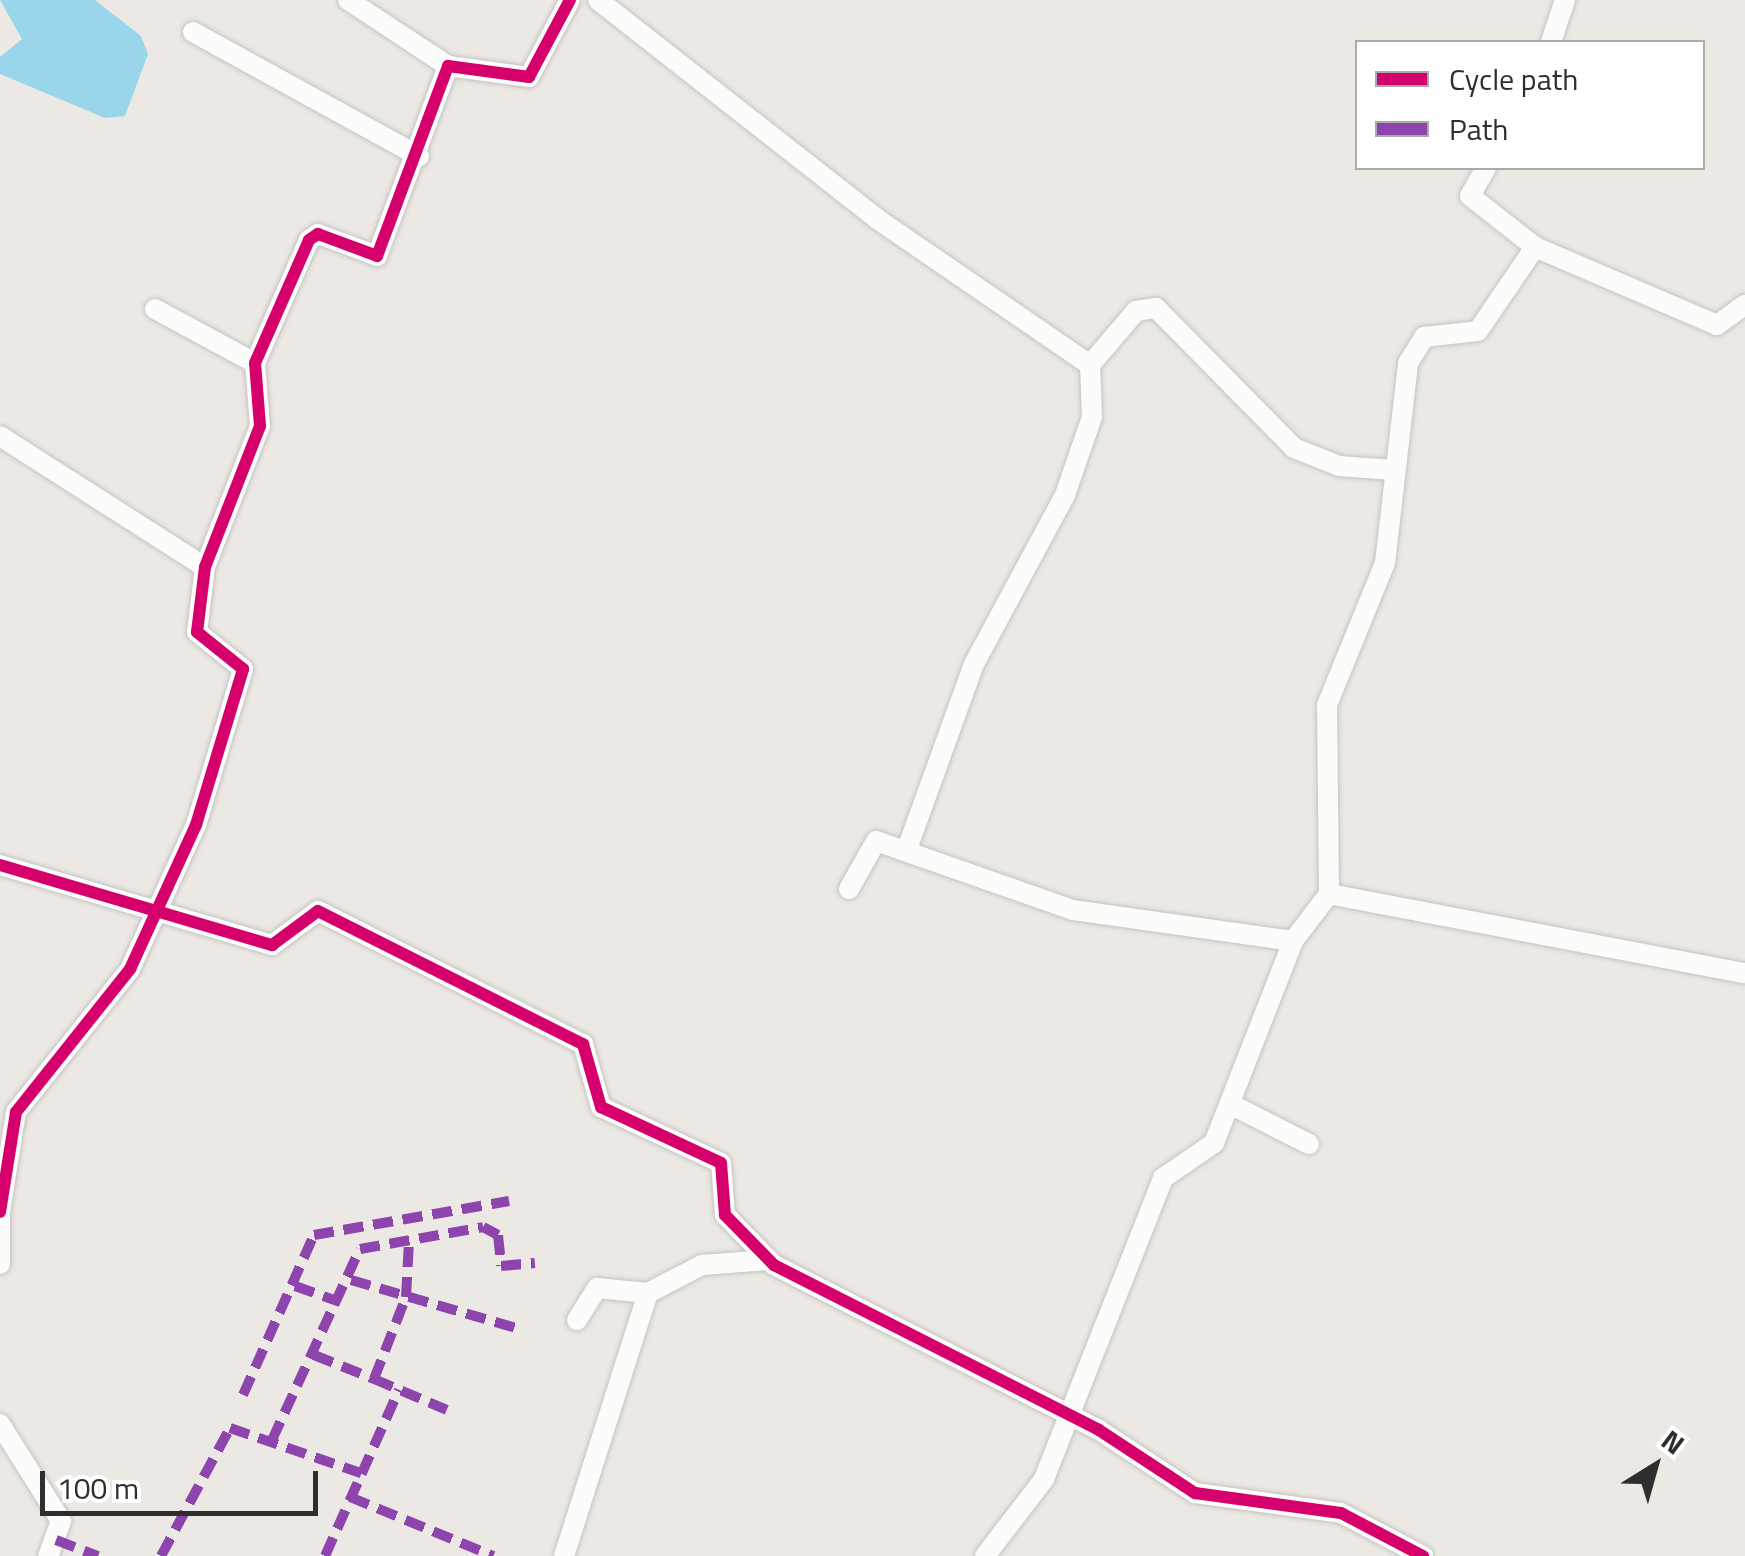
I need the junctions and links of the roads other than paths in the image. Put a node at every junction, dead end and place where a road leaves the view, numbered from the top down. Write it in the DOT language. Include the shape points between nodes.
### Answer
graph roads {
  1 [pos="348,0"];
  2 [pos="570,0"];
  3 [pos="598,0"];
  4 [pos="1566,0"];
  5 [pos="193,32"];
  6 [pos="1553,40"];
  7 [pos="448,66"];
  8 [pos="418,156"];
  9 [pos="1485,170"];
  10 [pos="1535,247"];
  11 [pos="1745,305"];
  12 [pos="154,309"];
  13 [pos="255,364"];
  14 [pos="1090,365"];
  15 [pos="0,436"];
  16 [pos="1393,470"];
  17 [pos="204,567"];
  18 [pos="907,849"];
  19 [pos="0,865"];
  20 [pos="849,888"];
  21 [pos="1330,894"];
  22 [pos="158,913"];
  23 [pos="1293,942"];
  24 [pos="1745,973"];
  25 [pos="1234,1106"];
  26 [pos="1308,1144"];
  27 [pos="0,1215"];
  28 [pos="768,1260"];
  29 [pos="0,1264"];
  30 [pos="648,1293"];
  31 [pos="577,1320"];
  32 [pos="1070,1422"];
  33 [pos="0,1424"];
  34 [pos="48,1556"];
  35 [pos="564,1556"];
  36 [pos="985,1556"];
  37 [pos="1423,1556"];
  1 -- 7 [label="street"];
  2 -- 7 [label="street" via="528,77"];
  3 -- 14 [label="street" via="877,219"];
  4 -- 6 [label="street"];
  5 -- 8 [label="street"];
  7 -- 8 [label="street"];
  8 -- 13 [label="street" via="377,256 313,235"];
  9 -- 10 [label="street" via="1470,196"];
  10 -- 11 [label="street" via="1718,324"];
  10 -- 16 [label="street" via="1478,332 1424,337 1414,350"];
  12 -- 13 [label="street"];
  13 -- 17 [label="street" via="260,426"];
  14 -- 16 [label="street" via="1136,312 1156,308 1294,448 1340,466"];
  14 -- 18 [label="street" via="1092,417 1065,495 974,664"];
  15 -- 17 [label="street"];
  16 -- 21 [label="street" via="1385,564 1327,705"];
  17 -- 22 [label="street" via="197,632 240,661 242,676"];
  18 -- 20 [label="street" via="868,844"];
  18 -- 23 [label="street" via="1073,910"];
  19 -- 22 [label="street"];
  21 -- 23 [label="street"];
  21 -- 24 [label="street"];
  22 -- 27 [label="street" via="130,969 16,1112"];
  22 -- 28 [label="street" via="272,944 318,911 582,1044 601,1107 721,1162 724,1215"];
  23 -- 25 [label="street"];
  25 -- 26 [label="street"];
  25 -- 32 [label="street" via="1211,1147 1163,1178"];
  27 -- 29 [label="street"];
  28 -- 30 [label="street" via="707,1263"];
  28 -- 32 [label="street"];
  30 -- 31 [label="street" via="596,1288"];
  30 -- 35 [label="street"];
  32 -- 36 [label="street" via="1044,1479"];
  32 -- 37 [label="street" via="1098,1430 1203,1496 1340,1513"];
  33 -- 34 [label="street" via="61,1521"];
}
